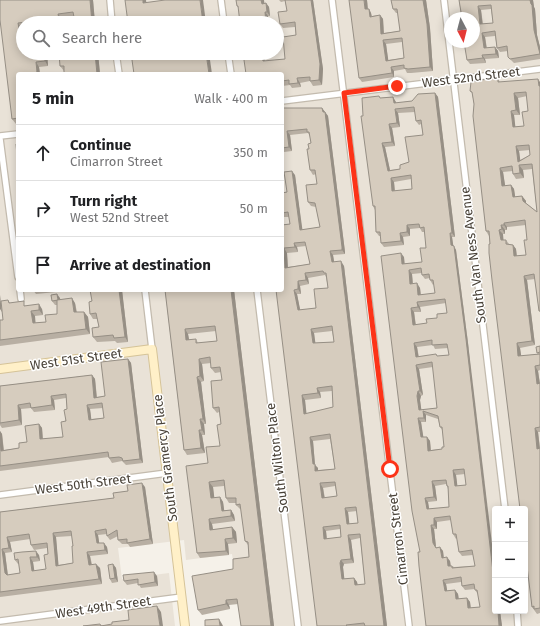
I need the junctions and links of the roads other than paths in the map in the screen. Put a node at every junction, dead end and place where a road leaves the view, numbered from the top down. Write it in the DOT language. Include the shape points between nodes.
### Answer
graph roads {
  1 [pos="110,0"];
  2 [pos="222,0"];
  3 [pos="332,0"];
  4 [pos="444,0"];
  5 [pos="111,16"];
  6 [pos="223,16"];
  7 [pos="117,60"];
  8 [pos="229,60"];
  9 [pos="540,68"];
  10 [pos="118,72"];
  11 [pos="231,72"];
  12 [pos="454,79"];
  13 [pos="344,93"];
  14 [pos="284,101"];
  15 [pos="16,134"];
  16 [pos="0,136"];
  17 [pos="0,139"];
  18 [pos="16,262"];
  19 [pos="20,292"];
  20 [pos="145,292"];
  21 [pos="257,292"];
  22 [pos="21,299"];
  23 [pos="152,349"];
  24 [pos="0,369"];
  25 [pos="167,474"];
  26 [pos="0,495"];
  27 [pos="505,506"];
  28 [pos="182,597"];
  29 [pos="517,614"];
  30 [pos="0,621"];
  31 [pos="185,626"];
  32 [pos="298,626"];
  33 [pos="409,626"];
  34 [pos="518,626"];
  1 -- 5 [label="street"];
  2 -- 6 [label="street"];
  3 -- 13 [label="street, Cimarron Street"];
  4 -- 12 [label="street, South Van Ness Avenue"];
  7 -- 10 [label="street"];
  8 -- 11 [label="street"];
  9 -- 12 [label="street, West 52nd Street"];
  12 -- 13 [label="street, West 52nd Street"];
  12 -- 27 [label="street, South Van Ness Avenue"];
  13 -- 14 [label="street, West 52nd Street"];
  13 -- 33 [label="street, Cimarron Street"];
  15 -- 16 [label="street"];
  17 -- 18 [label="street"];
  19 -- 22 [label="street"];
  20 -- 23 [label="street, South Gramercy Place"];
  21 -- 32 [label="street, South Wilton Place"];
  23 -- 24 [label="street, West 51st Street"];
  23 -- 25 [label="street, South Gramercy Place"];
  25 -- 26 [label="street, West 50th Street"];
  25 -- 28 [label="street, South Gramercy Place"];
  28 -- 30 [label="street, West 49th Street"];
  28 -- 31 [label="street, South Gramercy Place"];
  29 -- 34 [label="street"];
}
